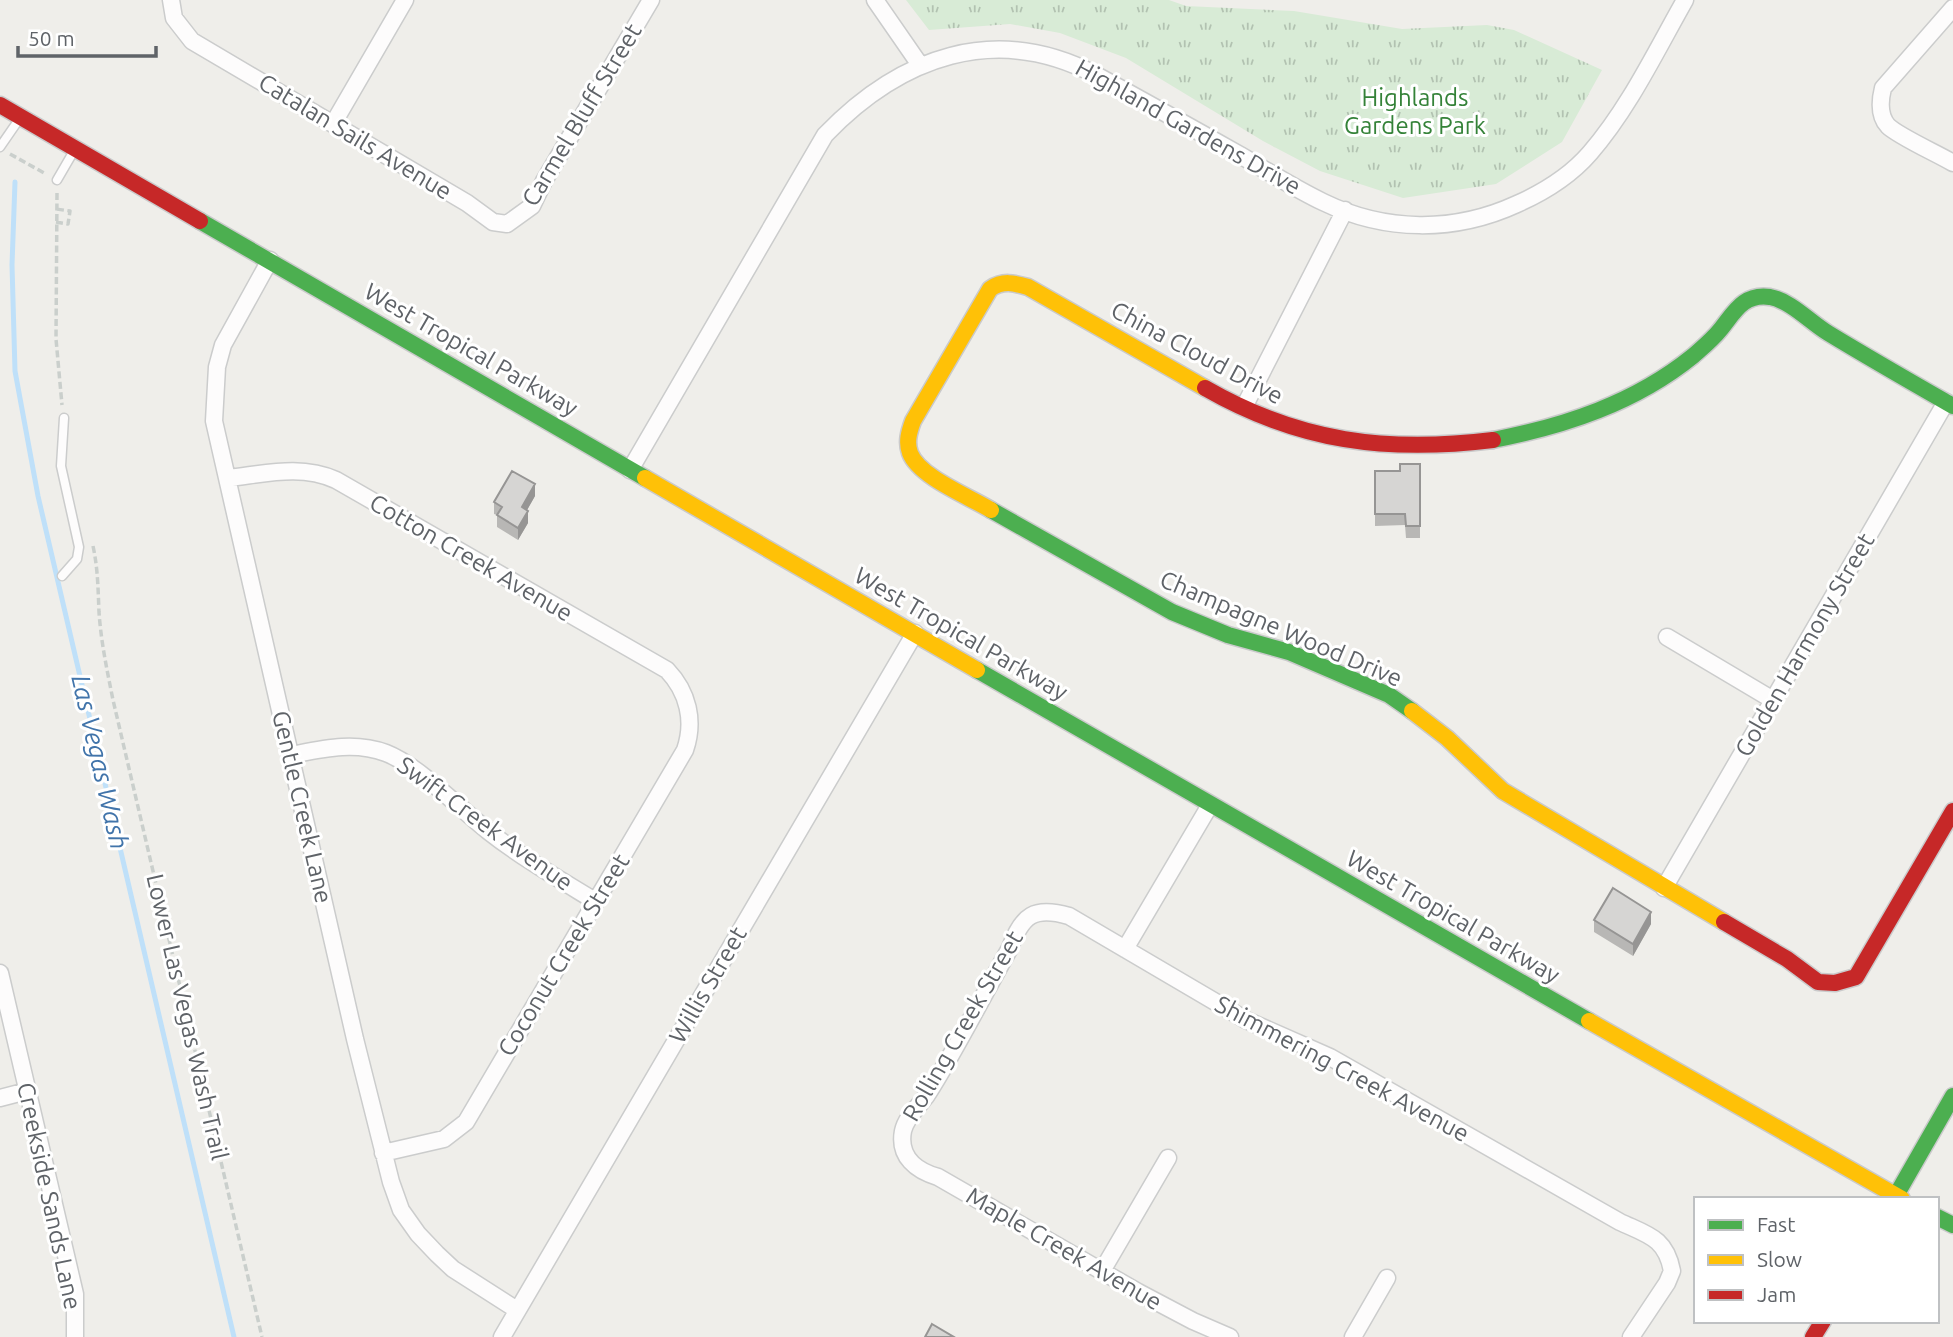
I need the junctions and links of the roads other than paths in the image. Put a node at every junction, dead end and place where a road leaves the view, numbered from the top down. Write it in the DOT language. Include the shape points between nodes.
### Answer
graph roads {
  1 [pos="171,0"];
  2 [pos="405,0"];
  3 [pos="651,0"];
  4 [pos="875,0"];
  5 [pos="1685,0"];
  6 [pos="1953,9"];
  7 [pos="920,65"];
  8 [pos="0,105"];
  9 [pos="21,117"];
  10 [pos="333,124"];
  11 [pos="0,148"];
  12 [pos="75,148"];
  13 [pos="1953,163"];
  14 [pos="57,180"];
  15 [pos="1345,210"];
  16 [pos="507,224"];
  17 [pos="270,260"];
  18 [pos="1950,404"];
  19 [pos="1244,407"];
  20 [pos="64,418"];
  21 [pos="909,452"];
  22 [pos="630,470"];
  23 [pos="228,478"];
  24 [pos="62,576"];
  25 [pos="915,633"];
  26 [pos="1667,637"];
  27 [pos="1773,700"];
  28 [pos="687,705"];
  29 [pos="291,755"];
  30 [pos="1210,805"];
  31 [pos="1953,811"];
  32 [pos="1664,888"];
  33 [pos="595,901"];
  34 [pos="1043,910"];
  35 [pos="1125,949"];
  36 [pos="0,973"];
  37 [pos="27,1091"];
  38 [pos="1953,1096"];
  39 [pos="0,1098"];
  40 [pos="383,1153"];
  41 [pos="906,1153"];
  42 [pos="1168,1158"];
  43 [pos="1895,1197"];
  44 [pos="1898,1197"];
  45 [pos="1102,1271"];
  46 [pos="1387,1278"];
  47 [pos="517,1310"];
  48 [pos="75,1337"];
  49 [pos="502,1337"];
  50 [pos="1230,1337"];
  51 [pos="1353,1337"];
  52 [pos="1631,1337"];
  1 -- 10 [label="street, Catalan Sails Avenue" via="174,18 192,41"];
  2 -- 10 [label="street"];
  3 -- 16 [label="street, Carmel Bluff Street" via="532,206"];
  4 -- 7 [label="street"];
  5 -- 15 [label="street, Highland Gardens Drive" via="1589,155 1538,195 1471,221 1438,226 1404,226"];
  6 -- 13 [label="street" via="1883,88 1880,98 1887,125"];
  7 -- 15 [label="street, Highland Gardens Drive" via="983,50 1013,49 1074,63 1324,203"];
  7 -- 22 [label="street, Highland Gardens Drive" via="868,96 825,135"];
  8 -- 9 [label="street, West Tropical Parkway"];
  9 -- 11 [label="lane"];
  9 -- 12 [label="street, West Tropical Parkway"];
  10 -- 16 [label="street, Catalan Sails Avenue" via="493,222"];
  12 -- 14 [label="lane"];
  12 -- 17 [label="street, West Tropical Parkway"];
  15 -- 19 [label="street"];
  17 -- 22 [label="street, West Tropical Parkway"];
  17 -- 23 [label="street, Gentle Creek Lane" via="231,328 217,367 214,421"];
  18 -- 19 [label="street, China Cloud Drive" via="1783,302 1757,296 1738,306 1714,337 1685,362 1611,406 1498,441 1365,442 1288,427"];
  18 -- 27 [label="street, Golden Harmony Street"];
  19 -- 21 [label="street, China Cloud Drive" via="1028,287 998,282 913,421"];
  20 -- 24 [label="lane" via="61,466 79,547 77,559"];
  21 -- 32 [label="street, Champagne Wood Drive" via="913,463 928,473 1172,612 1228,635 1289,652 1389,695 1447,738 1503,790"];
  22 -- 25 [label="street, West Tropical Parkway"];
  23 -- 28 [label="street, Cotton Creek Avenue" via="319,472 667,670"];
  23 -- 29 [label="street, Gentle Creek Lane"];
  25 -- 30 [label="street, West Tropical Parkway"];
  25 -- 47 [label="street, Willis Street"];
  26 -- 27 [label="street"];
  27 -- 32 [label="street, Golden Harmony Street"];
  28 -- 33 [label="street, Coconut Creek Street" via="690,736 685,750"];
  29 -- 33 [label="street, Swift Creek Avenue" via="343,746 385,753 415,771 490,832"];
  29 -- 40 [label="street, Gentle Creek Lane"];
  30 -- 35 [label="street"];
  30 -- 43 [label="street, West Tropical Parkway"];
  31 -- 32 [label="street, Champagne Wood Drive" via="1856,978 1842,983 1825,985 1812,980 1787,959"];
  33 -- 40 [label="street, Coconut Creek Street" via="466,1122 444,1139"];
  34 -- 35 [label="street, Shimmering Creek Avenue" via="1069,916"];
  34 -- 41 [label="street, Rolling Creek Street" via="1031,915 1015,933 927,1096 903,1130"];
  35 -- 52 [label="street, Shimmering Creek Avenue" via="1246,1020 1330,1057 1657,1240 1670,1259 1672,1272"];
  36 -- 37 [label="street, Creekside Sands Lane"];
  37 -- 39 [label="street"];
  37 -- 48 [label="street, Creekside Sands Lane" via="75,1294"];
  38 -- 44 [label="street"];
  40 -- 47 [label="street, Gentle Creek Lane" via="401,1210 418,1234 453,1269"];
  41 -- 45 [label="street, Maple Creek Avenue" via="909,1163 921,1172 938,1177"];
  42 -- 45 [label="street"];
  45 -- 50 [label="street, Maple Creek Avenue"];
  46 -- 51 [label="street"];
  47 -- 49 [label="street, Willis Street"];
}
